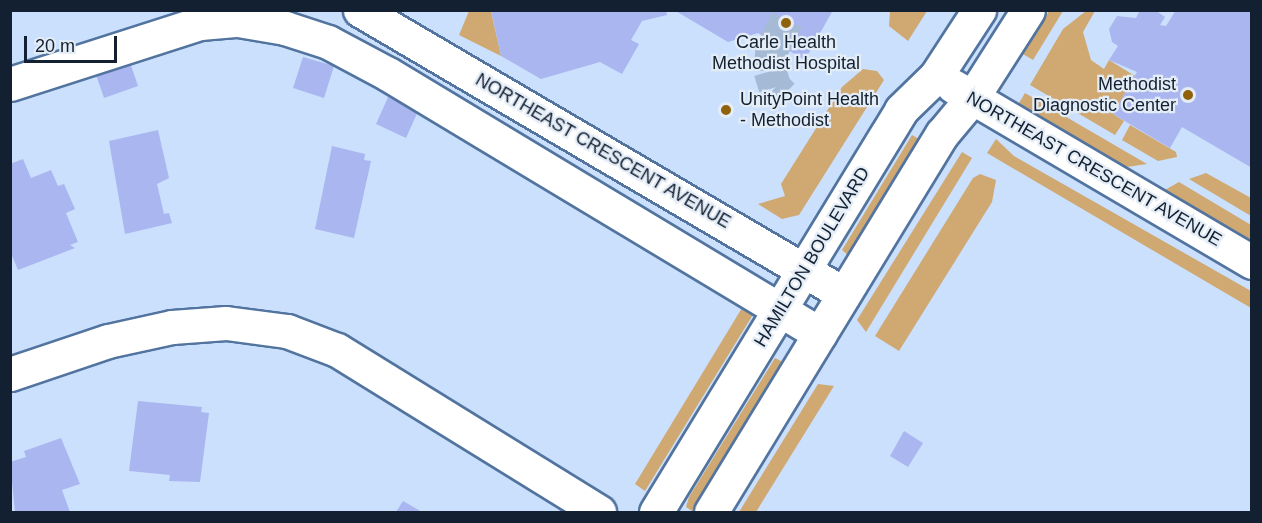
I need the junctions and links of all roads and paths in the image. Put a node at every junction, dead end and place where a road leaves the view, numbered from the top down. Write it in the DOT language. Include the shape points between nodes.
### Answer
graph roads {
  1 [pos="360,10"];
  2 [pos="979,10"];
  3 [pos="1028,10"];
  4 [pos="936,76"];
  5 [pos="10,84"];
  6 [pos="972,98"];
  7 [pos="1251,262"];
  8 [pos="805,268"];
  9 [pos="844,294"];
  10 [pos="780,309"];
  11 [pos="820,334"];
  12 [pos="10,374"];
  13 [pos="599,513"];
  14 [pos="656,513"];
  15 [pos="711,513"];
  1 -- 8 [label="street, NORTHEAST CRESCENT AVENUE"];
  2 -- 4 [label="street, HAMILTON BOULEVARD"];
  3 -- 6 [label="street"];
  4 -- 6 [label="street, NORTHEAST CRESCENT AVENUE"];
  4 -- 8 [label="street, HAMILTON BOULEVARD" via="901,110"];
  5 -- 10 [label="street" via="200,23 238,20 285,28 328,42 388,74"];
  6 -- 7 [label="street, NORTHEAST CRESCENT AVENUE"];
  6 -- 9 [label="street" via="942,134"];
  8 -- 9 [label="street, NORTHEAST CRESCENT AVENUE"];
  8 -- 10 [label="street, HAMILTON BOULEVARD"];
  9 -- 11 [label="street"];
  10 -- 11 [label="street"];
  10 -- 14 [label="street, HAMILTON BOULEVARD"];
  11 -- 15 [label="street"];
  12 -- 13 [label="street" via="108,341 172,327 226,323 287,331 337,350"];
}
